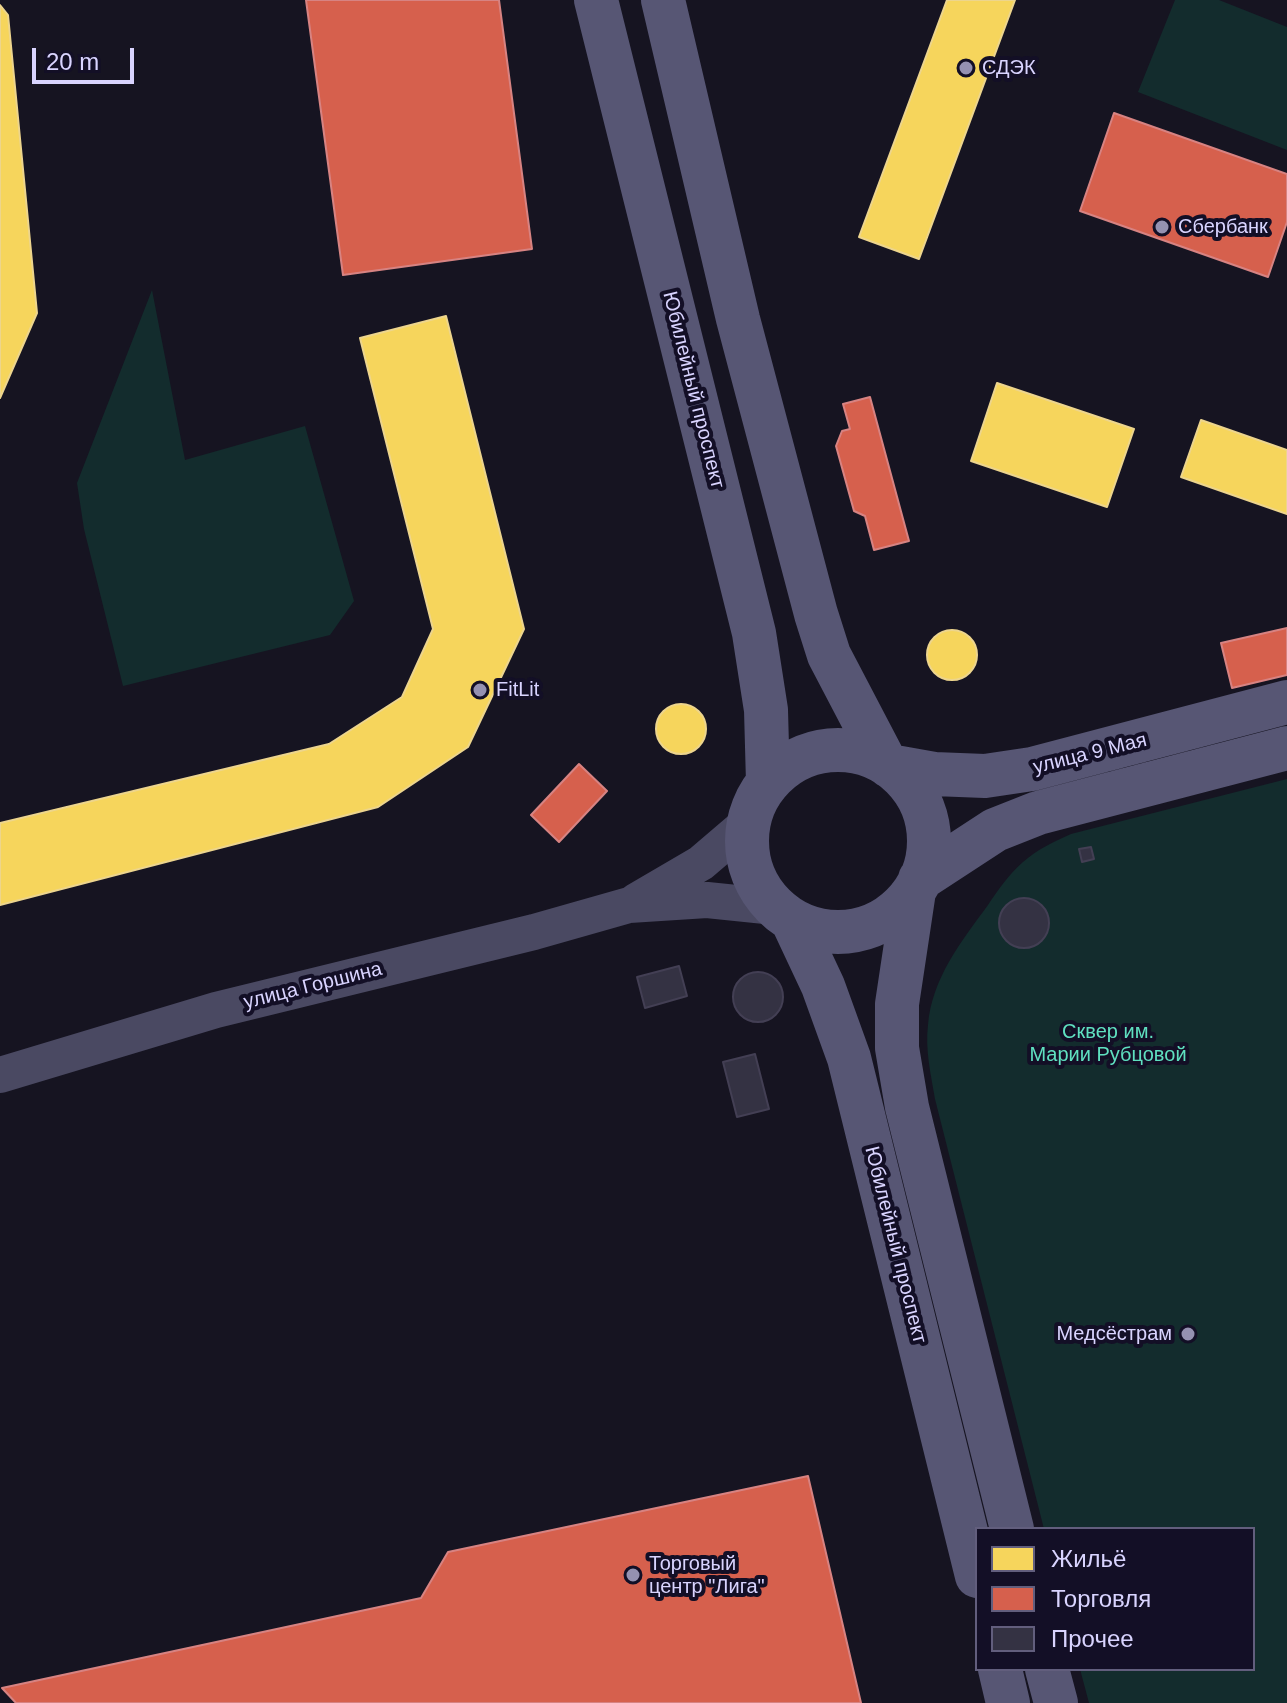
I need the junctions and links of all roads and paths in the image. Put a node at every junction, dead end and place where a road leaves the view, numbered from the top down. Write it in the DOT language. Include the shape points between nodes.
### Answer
graph roads {
  1 [pos="596,0"];
  2 [pos="663,0"];
  3 [pos="1287,702"];
  4 [pos="1287,748"];
  5 [pos="887,764"];
  6 [pos="768,783"];
  7 [pos="749,822"];
  8 [pos="917,885"];
  9 [pos="629,905"];
  10 [pos="784,913"];
  11 [pos="0,1075"];
  12 [pos="1012,1527"];
  13 [pos="975,1568"];
  14 [pos="1000,1671"];
  15 [pos="1048,1671"];
  16 [pos="1008,1703"];
  17 [pos="1056,1703"];
  1 -- 6 [label="main road, Юбилейный проспект" via="754,633 766,710"];
  2 -- 5 [label="main road" via="738,319 816,614 829,655"];
  3 -- 5 [label="main road, улица 9 Мая" via="1032,769 985,776 934,774"];
  4 -- 8 [label="main road" via="1038,813 995,830"];
  5 -- 6 [label="main road, Юбилейный проспект" via="862,753 813,753 790,763"];
  5 -- 8 [label="main road" via="918,798 926,821 929,845"];
  6 -- 7 [label="main road, Юбилейный проспект"];
  7 -- 9 [label="street, улица Горшина" via="701,863"];
  7 -- 10 [label="main road, Юбилейный проспект" via="752,871 761,891"];
  8 -- 10 [label="main road" via="899,908 859,929 814,929"];
  8 -- 12 [label="main road" via="897,1004 897,1048"];
  9 -- 10 [label="street, улица Горшина" via="707,900"];
  9 -- 11 [label="street, улица Горшина" via="216,1010"];
  10 -- 13 [label="main road, Юбилейный проспект" via="823,986 849,1058"];
  14 -- 16 [label="main road"];
  15 -- 17 [label="main road"];
}
